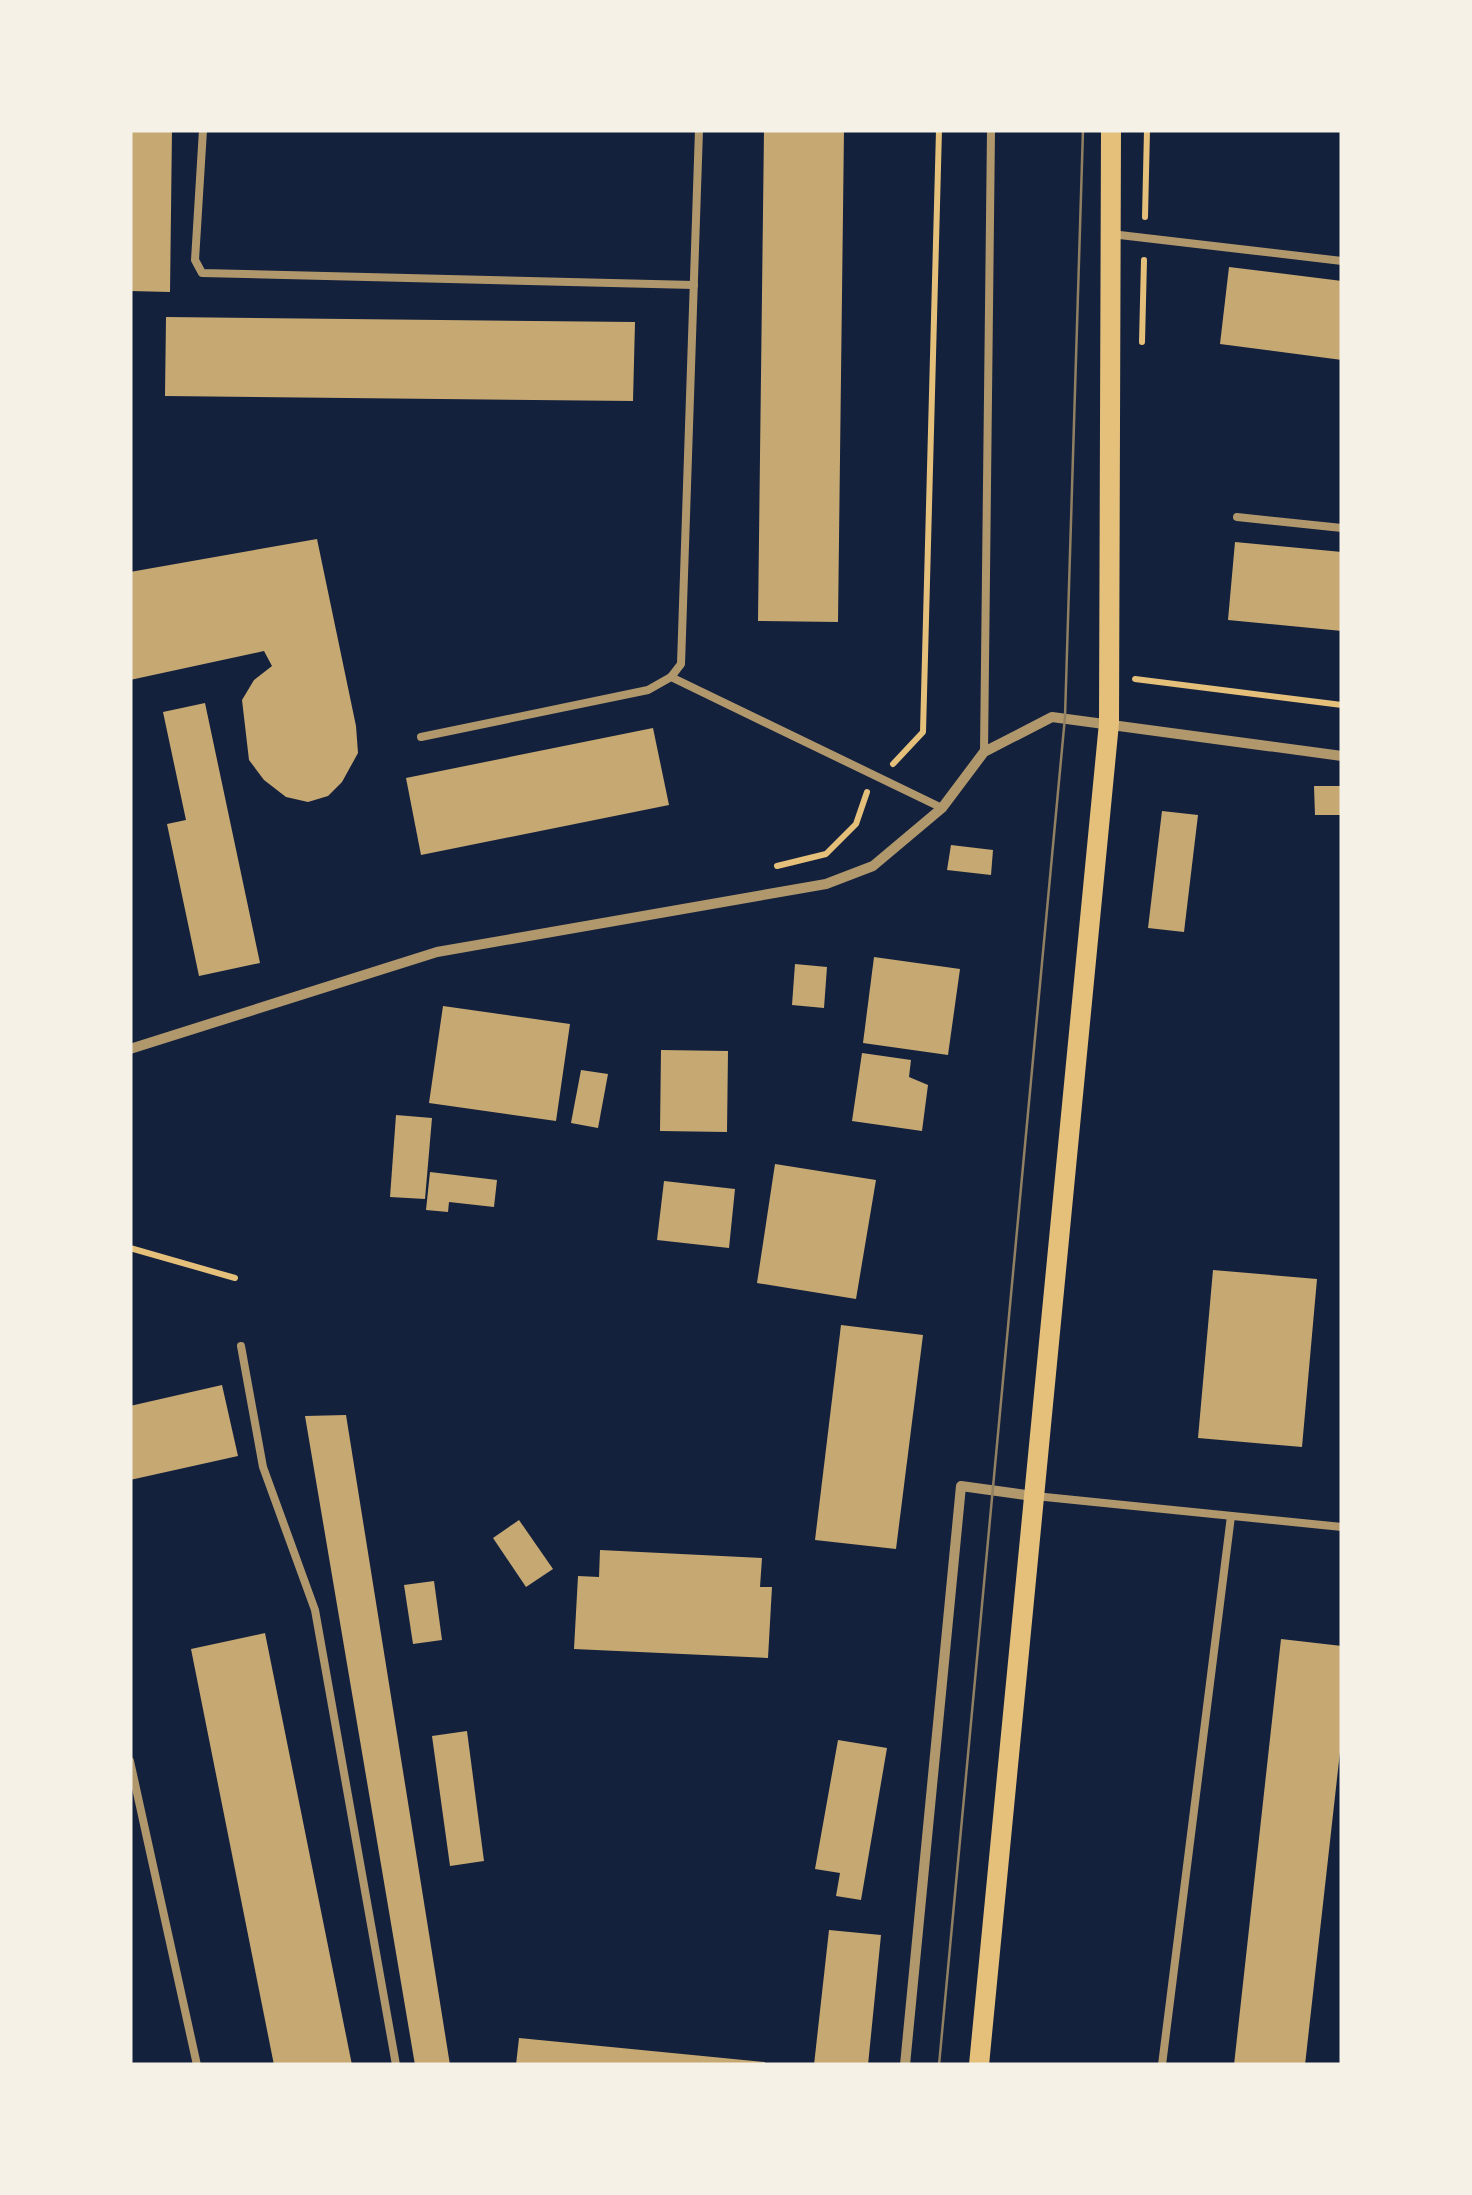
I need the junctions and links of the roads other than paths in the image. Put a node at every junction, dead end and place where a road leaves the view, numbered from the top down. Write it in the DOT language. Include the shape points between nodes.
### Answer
graph roads {
  1 [pos="203,130"];
  2 [pos="699,130"];
  3 [pos="991,130"];
  4 [pos="1111,130"];
  5 [pos="1111,234"];
  6 [pos="1342,261"];
  7 [pos="694,285"];
  8 [pos="1237,517"];
  9 [pos="1342,528"];
  10 [pos="672,677"];
  11 [pos="1110,723"];
  12 [pos="421,738"];
  13 [pos="984,752"];
  14 [pos="1342,756"];
  15 [pos="942,808"];
  16 [pos="130,1049"];
  17 [pos="240,1346"];
  18 [pos="1034,1496"];
  19 [pos="1231,1516"];
  20 [pos="1342,1526"];
  21 [pos="130,1761"];
  22 [pos="197,2065"];
  23 [pos="396,2065"];
  24 [pos="905,2065"];
  25 [pos="979,2065"];
  26 [pos="1162,2065"];
  1 -- 7 [label="lane" via="195,260 202,274"];
  2 -- 7 [label="lane"];
  3 -- 13 [label="lane"];
  4 -- 5 [label="main road"];
  5 -- 6 [label="lane"];
  5 -- 11 [label="main road"];
  7 -- 10 [label="lane" via="681,664"];
  8 -- 9 [label="lane"];
  10 -- 12 [label="lane" via="648,690"];
  10 -- 15 [label="lane"];
  11 -- 13 [label="street" via="1052,717"];
  11 -- 14 [label="street"];
  11 -- 18 [label="main road"];
  13 -- 15 [label="street"];
  15 -- 16 [label="street" via="873,866 826,884 437,952"];
  17 -- 23 [label="lane" via="263,1467 315,1610"];
  18 -- 19 [label="lane"];
  18 -- 24 [label="street" via="961,1486"];
  18 -- 25 [label="main road"];
  19 -- 20 [label="lane"];
  19 -- 26 [label="lane"];
  21 -- 22 [label="lane"];
}
